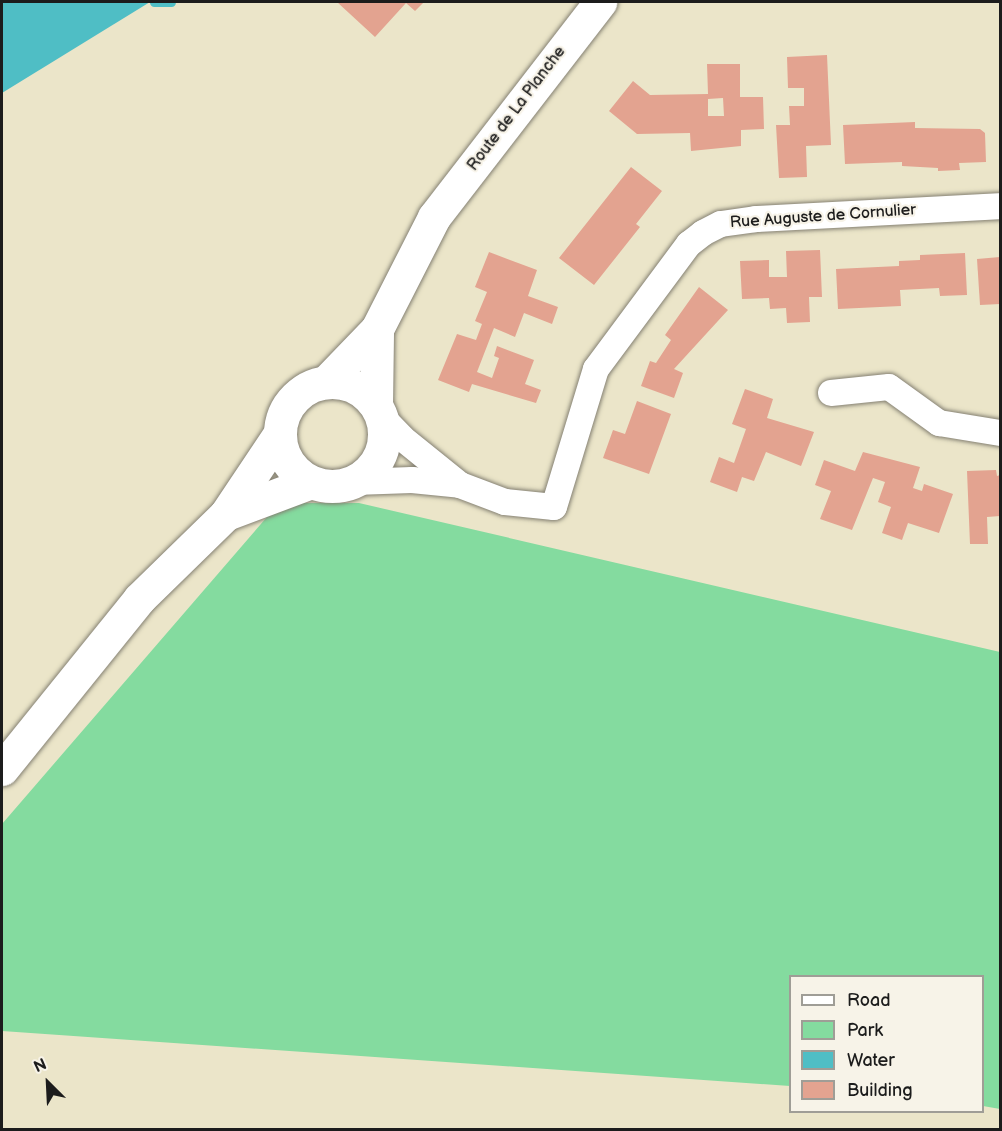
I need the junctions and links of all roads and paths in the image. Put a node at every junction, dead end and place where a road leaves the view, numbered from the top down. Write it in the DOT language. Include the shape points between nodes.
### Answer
graph roads {
  1 [pos="600,2"];
  2 [pos="1000,206"];
  3 [pos="377,329"];
  4 [pos="326,382"];
  5 [pos="831,393"];
  6 [pos="379,410"];
  7 [pos="280,433"];
  8 [pos="1000,433"];
  9 [pos="311,482"];
  10 [pos="354,482"];
  11 [pos="460,485"];
  12 [pos="226,514"];
  13 [pos="2,769"];
  1 -- 3 [label="street, Route de La Planche" via="434,217"];
  2 -- 11 [label="street, Rue Auguste de Cornulier" via="756,219 721,224 703,232 689,244 596,369 554,507 505,502"];
  3 -- 4 [label="street"];
  3 -- 6 [label="street"];
  4 -- 6 [label="street" via="359,389"];
  4 -- 7 [label="street" via="293,399"];
  5 -- 8 [label="street" via="890,387 939,423"];
  6 -- 10 [label="street" via="383,447 367,473"];
  6 -- 11 [label="street, Rue Auguste de Cornulier" via="402,438"];
  7 -- 9 [label="street" via="285,457"];
  7 -- 12 [label="street"];
  9 -- 10 [label="street" via="340,486"];
  9 -- 12 [label="street"];
  10 -- 11 [label="street, Rue Auguste de Cornulier" via="412,480"];
  12 -- 13 [label="street" via="139,599"];
}
